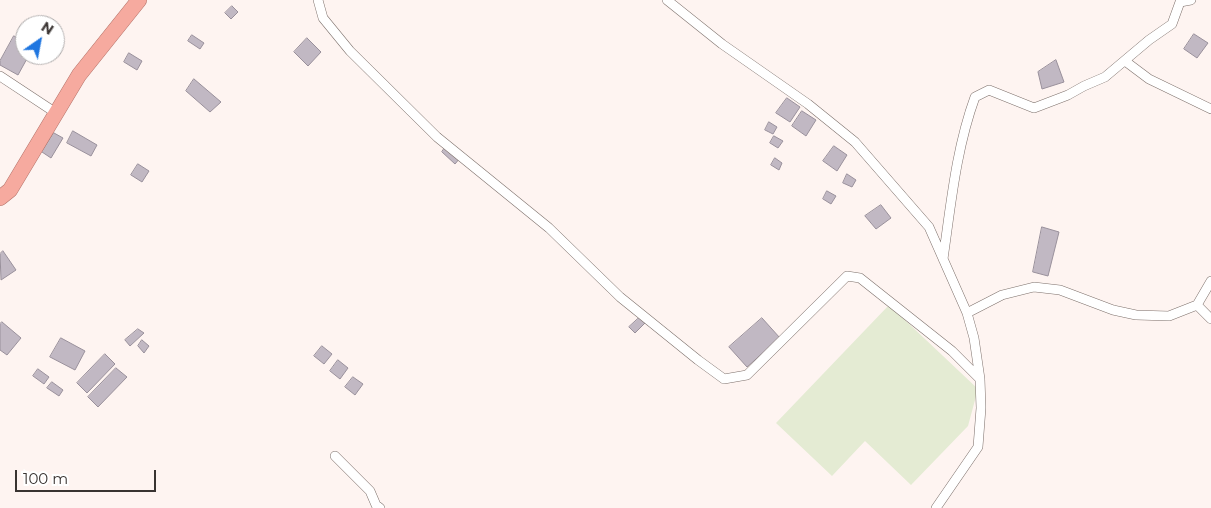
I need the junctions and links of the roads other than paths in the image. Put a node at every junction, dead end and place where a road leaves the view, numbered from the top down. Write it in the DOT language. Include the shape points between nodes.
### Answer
graph roads {
  1 [pos="139,0"];
  2 [pos="318,0"];
  3 [pos="667,0"];
  4 [pos="1191,0"];
  5 [pos="1125,61"];
  6 [pos="0,76"];
  7 [pos="1211,109"];
  8 [pos="56,113"];
  9 [pos="0,198"];
  10 [pos="943,259"];
  11 [pos="1211,281"];
  12 [pos="1197,306"];
  13 [pos="967,312"];
  14 [pos="1211,319"];
  15 [pos="980,379"];
  16 [pos="335,456"];
  17 [pos="380,508"];
  18 [pos="936,508"];
  1 -- 8 [label="highway" via="79,75"];
  2 -- 15 [label="street" via="323,18 350,51 437,137 549,228 620,297 724,379 746,375 847,276 860,278 952,351"];
  3 -- 10 [label="street" via="855,142 929,227"];
  4 -- 5 [label="street" via="1180,2 1172,24"];
  5 -- 7 [label="street" via="1149,79"];
  5 -- 10 [label="street" via="1105,76 1034,108 989,90 976,97 958,158"];
  6 -- 8 [label="street"];
  8 -- 9 [label="highway" via="10,190"];
  10 -- 13 [label="street"];
  11 -- 12 [label="street"];
  12 -- 13 [label="street" via="1169,316 1136,315 1060,290 1034,287 1002,295"];
  12 -- 14 [label="street"];
  13 -- 15 [label="street"];
  15 -- 18 [label="street" via="978,448"];
  16 -- 17 [label="street" via="370,491"];
}
